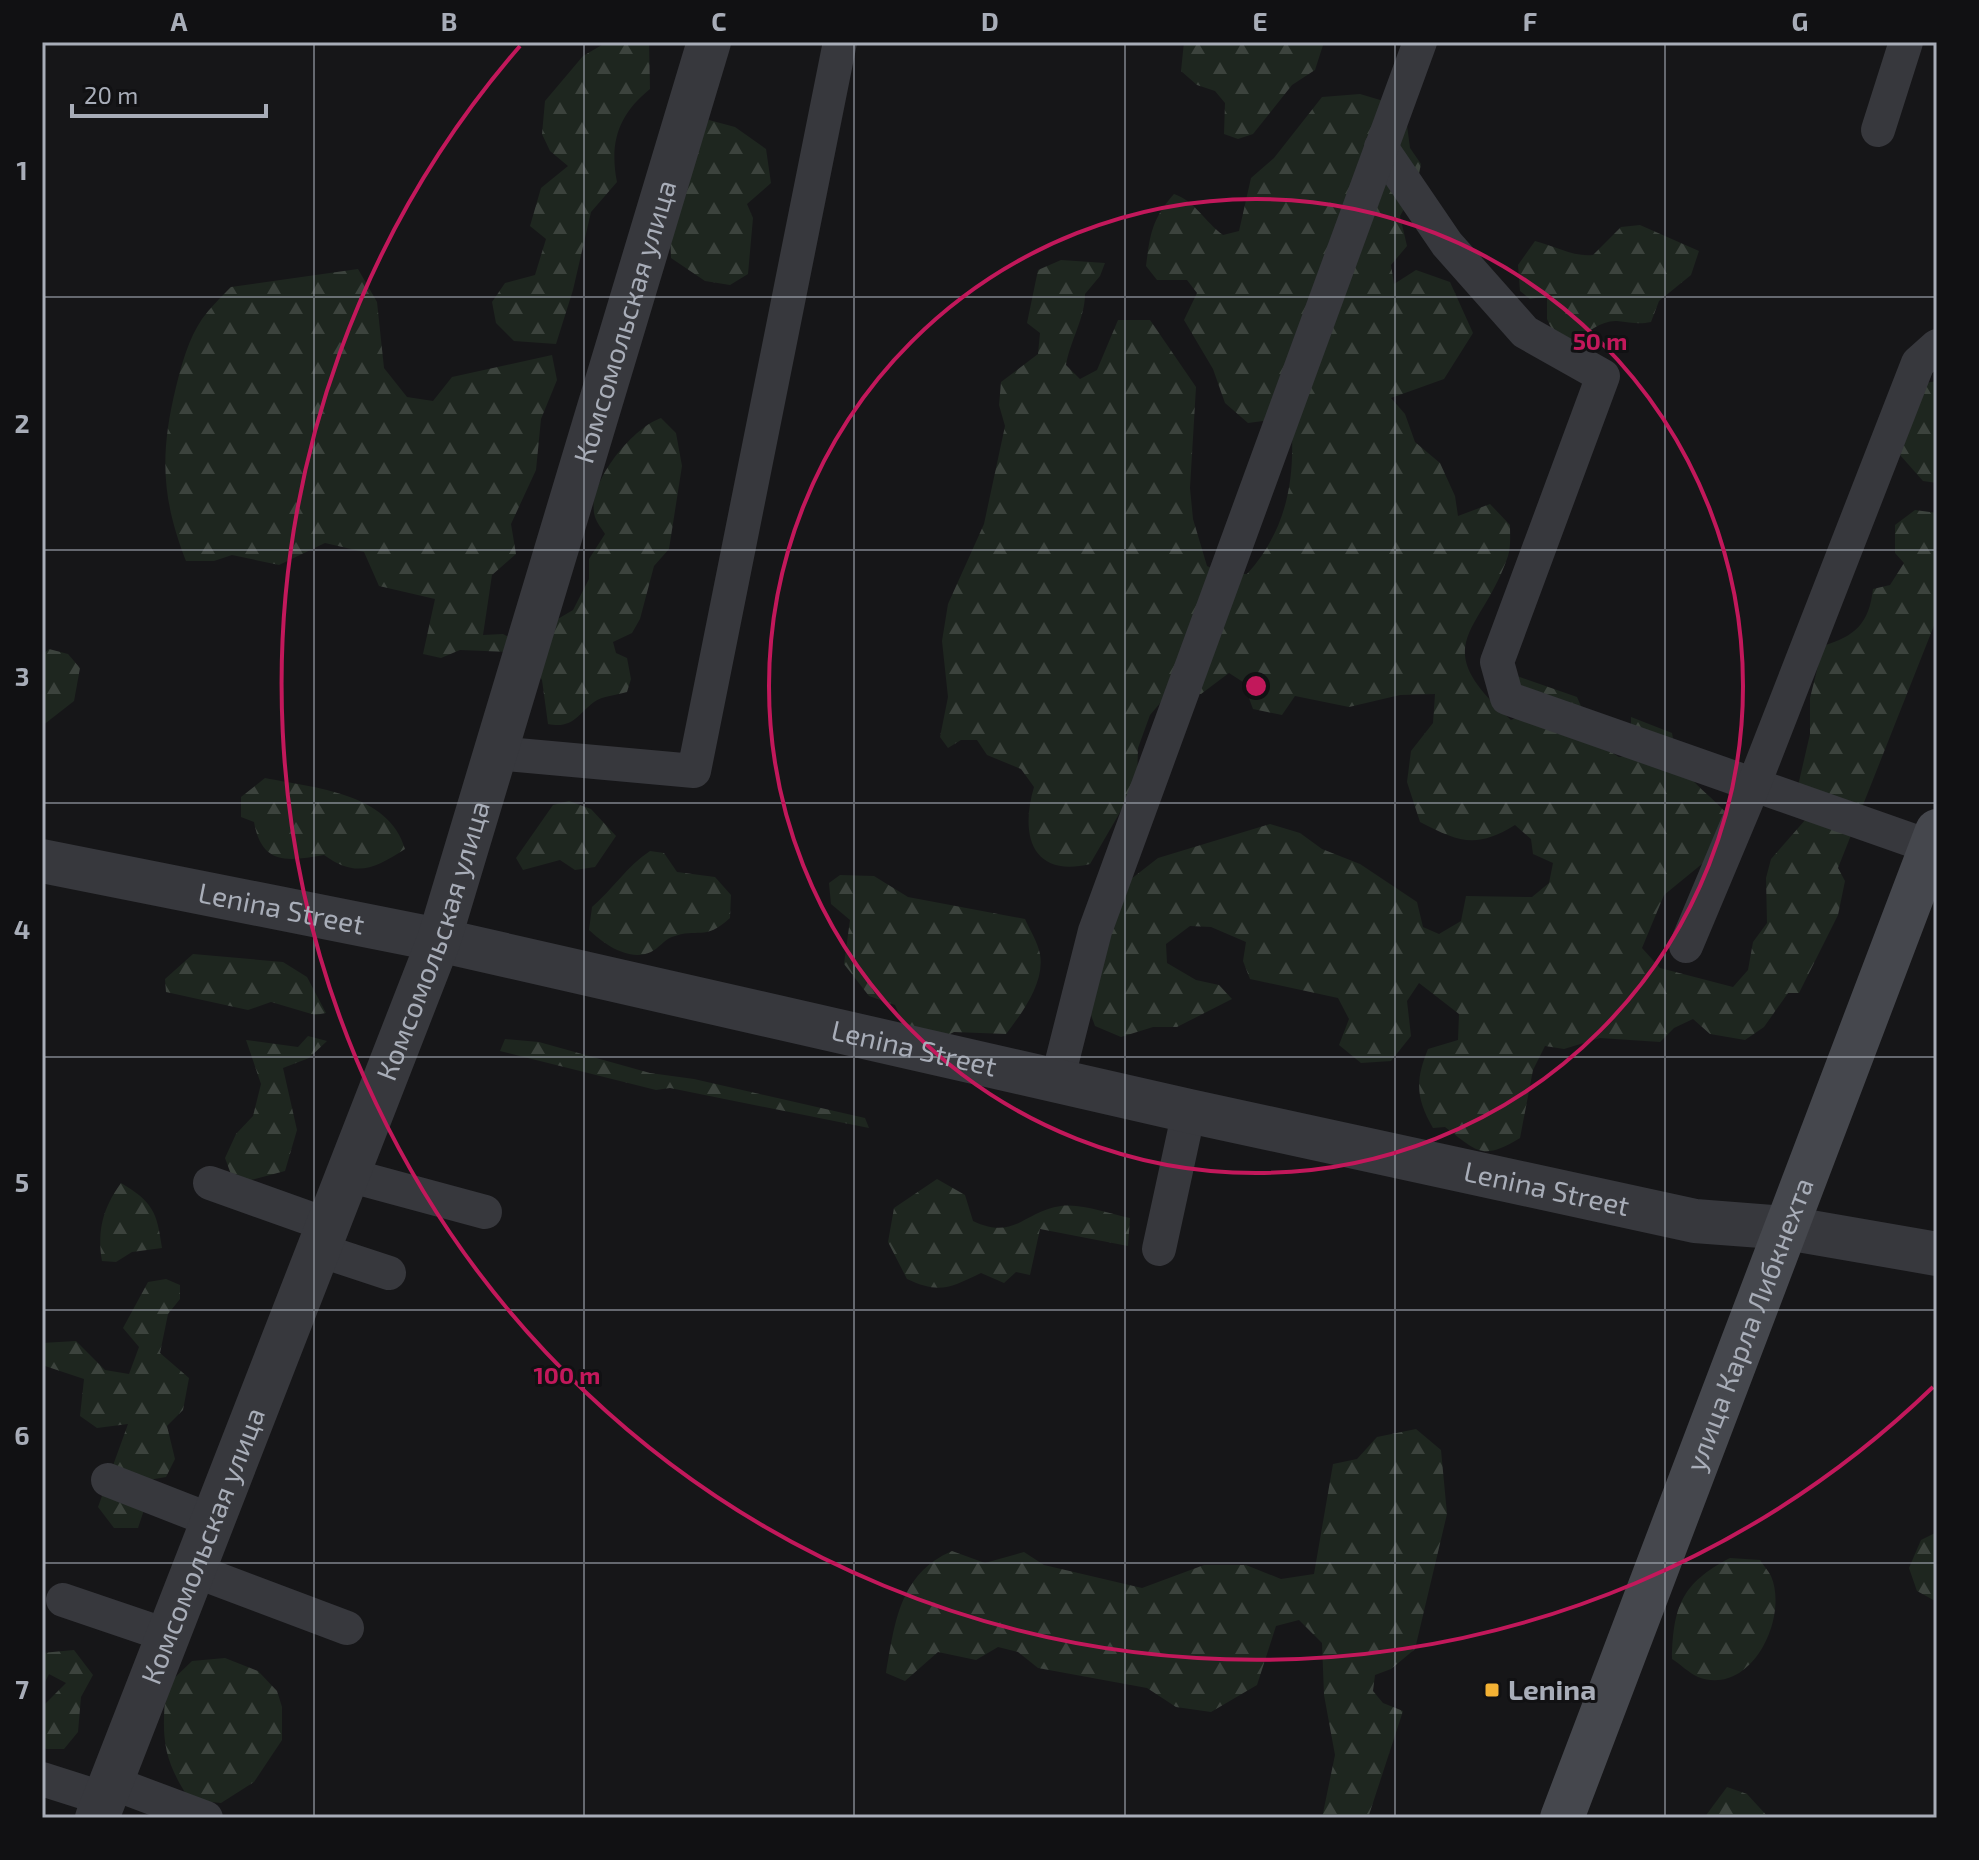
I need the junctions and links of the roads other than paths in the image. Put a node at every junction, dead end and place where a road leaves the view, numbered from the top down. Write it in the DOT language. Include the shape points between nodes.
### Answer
graph roads {
  1 [pos="709,42"];
  2 [pos="840,42"];
  3 [pos="1420,42"];
  4 [pos="1906,42"];
  5 [pos="1878,130"];
  6 [pos="1381,147"];
  7 [pos="1937,346"];
  8 [pos="495,753"];
  9 [pos="1754,784"];
  10 [pos="1934,839"];
  11 [pos="42,861"];
  12 [pos="439,940"];
  13 [pos="1686,946"];
  14 [pos="1057,1081"];
  15 [pos="1189,1111"];
  16 [pos="348,1175"];
  17 [pos="210,1183"];
  18 [pos="485,1212"];
  19 [pos="1787,1228"];
  20 [pos="324,1238"];
  21 [pos="1159,1249"];
  22 [pos="1937,1254"];
  23 [pos="389,1273"];
  24 [pos="108,1480"];
  25 [pos="213,1521"];
  26 [pos="193,1570"];
  27 [pos="63,1600"];
  28 [pos="347,1628"];
  29 [pos="169,1636"];
  30 [pos="42,1779"];
  31 [pos="104,1800"];
  32 [pos="206,1818"];
  33 [pos="1562,1818"];
  1 -- 8 [label="street, Комсомольская улица"];
  2 -- 8 [label="lane" via="694,771"];
  3 -- 6 [label="lane"];
  4 -- 5 [label="lane"];
  6 -- 9 [label="lane" via="1447,244 1525,332 1603,376 1497,662 1507,698"];
  6 -- 14 [label="lane" via="1095,931"];
  7 -- 9 [label="lane" via="1918,363"];
  8 -- 12 [label="street, Комсомольская улица"];
  9 -- 10 [label="lane"];
  9 -- 13 [label="lane"];
  10 -- 19 [label="main road, улица Карла Либкнехта"];
  11 -- 12 [label="street, Lenina Street"];
  12 -- 14 [label="street, Lenina Street"];
  12 -- 16 [label="street, Комсомольская улица"];
  14 -- 15 [label="street, Lenina Street"];
  15 -- 19 [label="street, Lenina Street" via="1695,1221"];
  15 -- 21 [label="lane"];
  16 -- 18 [label="lane"];
  16 -- 20 [label="street, Комсомольская улица"];
  17 -- 20 [label="lane"];
  19 -- 22 [label="street, Lenina Street"];
  19 -- 33 [label="main road, улица Карла Либкнехта"];
  20 -- 23 [label="lane"];
  20 -- 25 [label="street, Комсомольская улица"];
  24 -- 25 [label="lane"];
  25 -- 26 [label="street, Комсомольская улица"];
  26 -- 28 [label="lane"];
  26 -- 29 [label="street, Комсомольская улица"];
  27 -- 29 [label="lane"];
  29 -- 31 [label="street, Комсомольская улица"];
  30 -- 31 [label="lane"];
  31 -- 32 [label="lane"];
}
